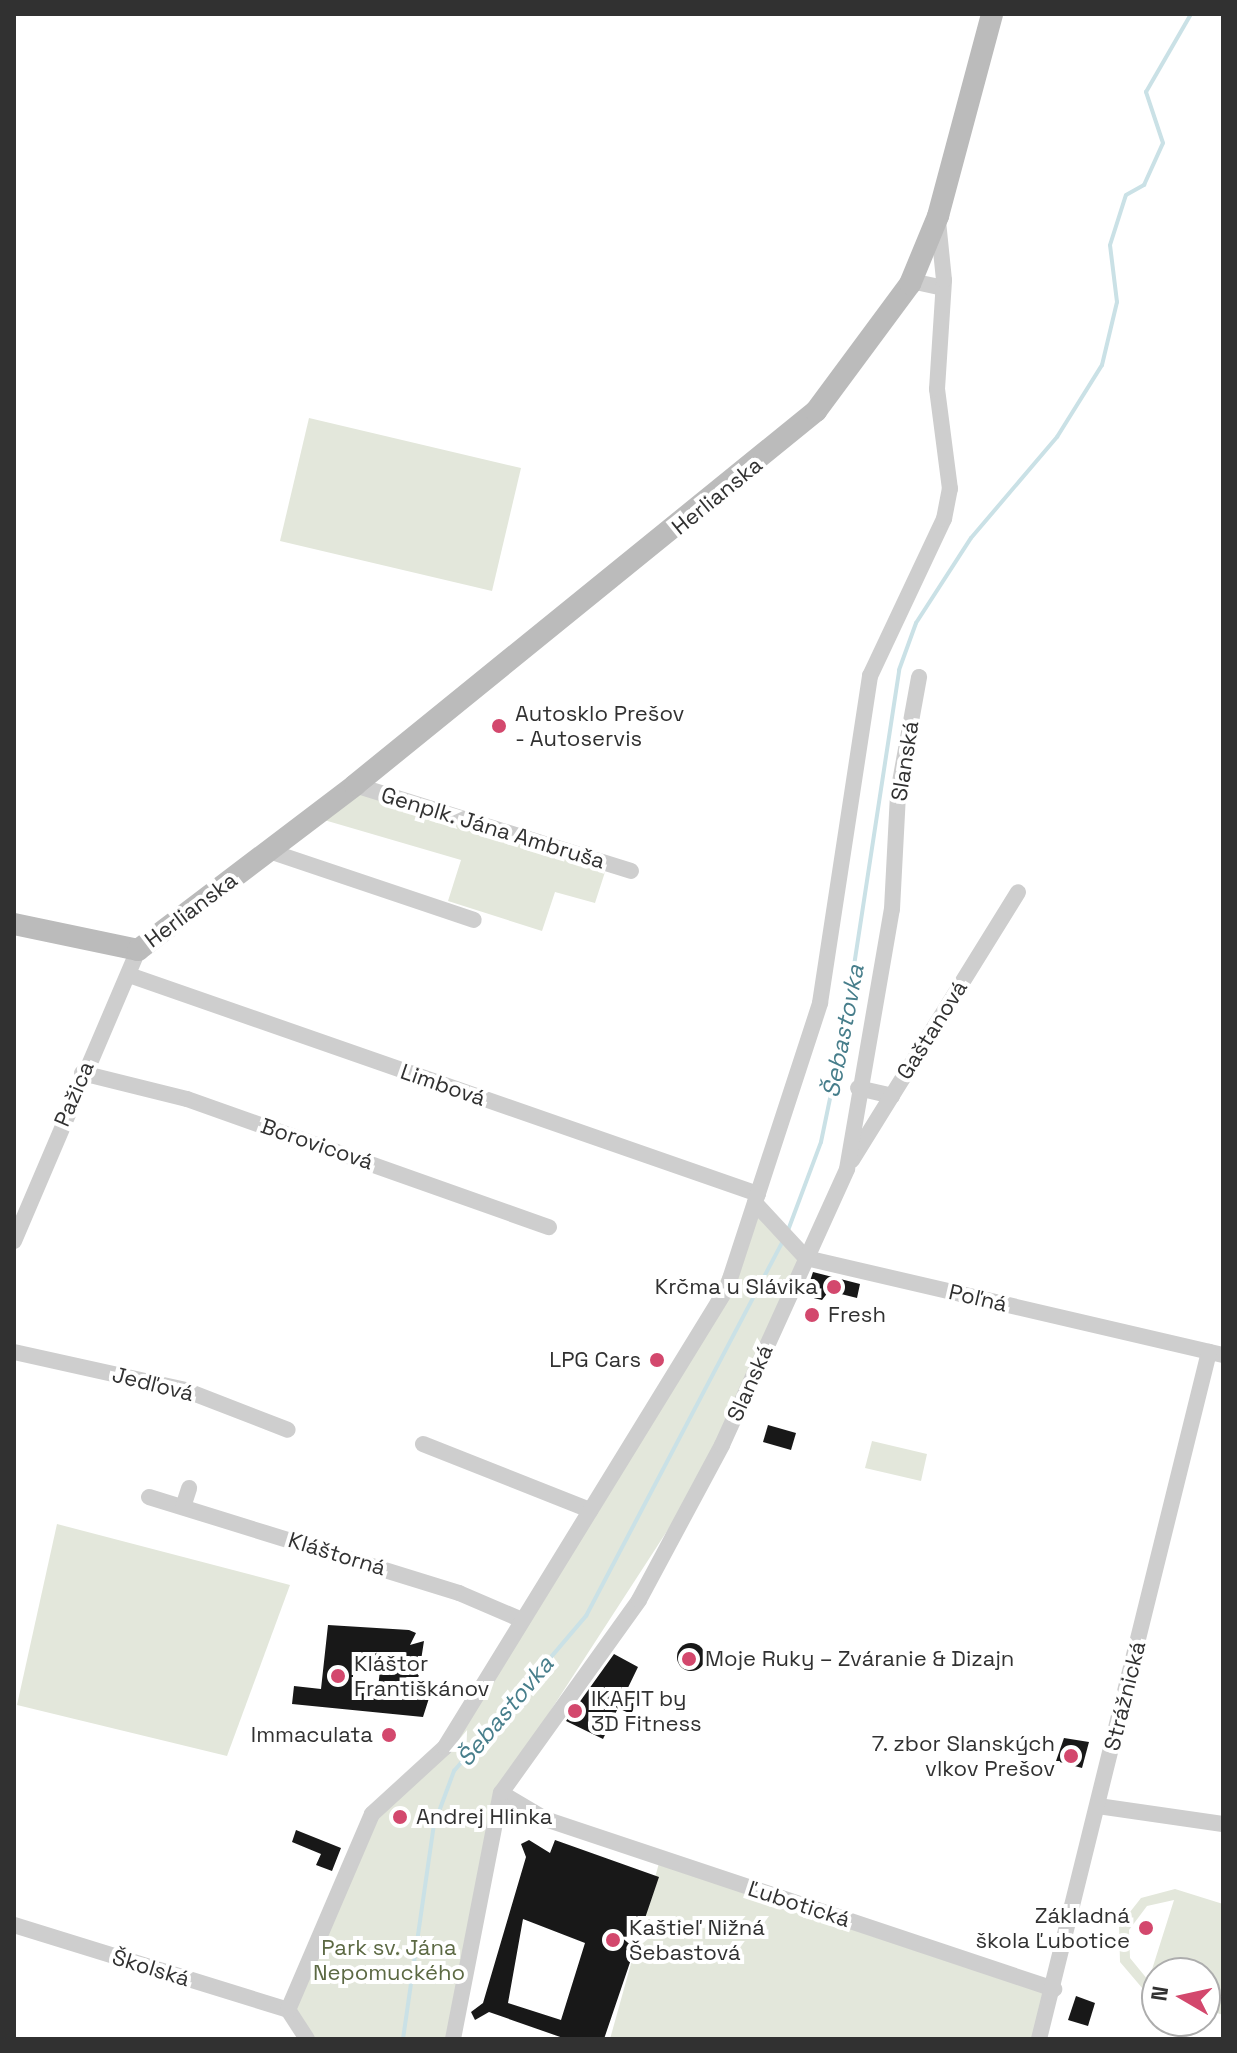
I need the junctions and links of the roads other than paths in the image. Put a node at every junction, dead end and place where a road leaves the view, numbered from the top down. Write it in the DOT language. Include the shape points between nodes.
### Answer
graph roads {
  1 [pos="992,14"];
  2 [pos="938,216"];
  3 [pos="911,281"];
  4 [pos="943,288"];
  5 [pos="919,677"];
  6 [pos="355,785"];
  7 [pos="269,851"];
  8 [pos="631,871"];
  9 [pos="1018,892"];
  10 [pos="474,920"];
  11 [pos="14,924"];
  12 [pos="138,950"];
  13 [pos="129,975"];
  14 [pos="82,1073"];
  15 [pos="858,1088"];
  16 [pos="892,1096"];
  17 [pos="847,1169"];
  18 [pos="756,1199"];
  19 [pos="549,1227"];
  20 [pos="14,1241"];
  21 [pos="802,1251"];
  22 [pos="14,1342"];
  23 [pos="14,1352"];
  24 [pos="1216,1353"];
  25 [pos="191,1381"];
  26 [pos="288,1430"];
  27 [pos="423,1444"];
  28 [pos="189,1488"];
  29 [pos="149,1497"];
  30 [pos="183,1507"];
  31 [pos="590,1510"];
  32 [pos="522,1620"];
  33 [pos="501,1793"];
  34 [pos="1098,1806"];
  35 [pos="1223,1824"];
  36 [pos="14,1925"];
  37 [pos="1054,1989"];
  38 [pos="288,2010"];
  39 [pos="307,2039"];
  40 [pos="453,2039"];
  41 [pos="1039,2039"];
  1 -- 2 [label="street, Herlianska"];
  2 -- 3 [label="street, Herlianska"];
  2 -- 4 [label="street"];
  3 -- 4 [label="street"];
  3 -- 6 [label="street, Herlianska" via="864,354 765,459"];
  4 -- 18 [label="street" via="937,389 950,489 944,519 870,676 820,1003"];
  5 -- 15 [label="street, Slanská" via="898,793 892,909"];
  6 -- 7 [label="street, Herlianska"];
  6 -- 8 [label="street, Genplk. Jána Ambruša"];
  7 -- 10 [label="street"];
  7 -- 12 [label="street, Herlianska"];
  9 -- 16 [label="street, Gaštanová"];
  11 -- 12 [label="street, Herlianska"];
  12 -- 13 [label="street, Pažica"];
  13 -- 14 [label="street, Pažica"];
  13 -- 18 [label="street, Limbová"];
  14 -- 19 [label="street, Borovicová" via="187,1099"];
  14 -- 20 [label="street, Pažica"];
  15 -- 16 [label="street"];
  15 -- 17 [label="street, Slanská"];
  16 -- 17 [label="street, Gaštanová"];
  17 -- 21 [label="street, Slanská"];
  18 -- 21 [label="street, Poľná"];
  18 -- 31 [label="street" via="727,1288"];
  21 -- 24 [label="street, Poľná"];
  21 -- 33 [label="street, Slanská" via="722,1445 639,1600"];
  22 -- 25 [label="street, Jedľová"];
  23 -- 26 [label="street, Jedľová" via="185,1390"];
  24 -- 34 [label="street, Strážnická"];
  27 -- 31 [label="street"];
  28 -- 30 [label="street"];
  29 -- 30 [label="street, Kláštorná"];
  30 -- 32 [label="street, Kláštorná" via="459,1593"];
  31 -- 32 [label="street"];
  32 -- 38 [label="street" via="445,1747 372,1814"];
  33 -- 37 [label="street, Ľubotická" via="545,1819"];
  33 -- 40 [label="street, Slanská"];
  34 -- 35 [label="street"];
  34 -- 37 [label="street, Strážnická"];
  36 -- 38 [label="street, Školská"];
  37 -- 41 [label="street, Strážnická"];
  38 -- 39 [label="street"];
}
